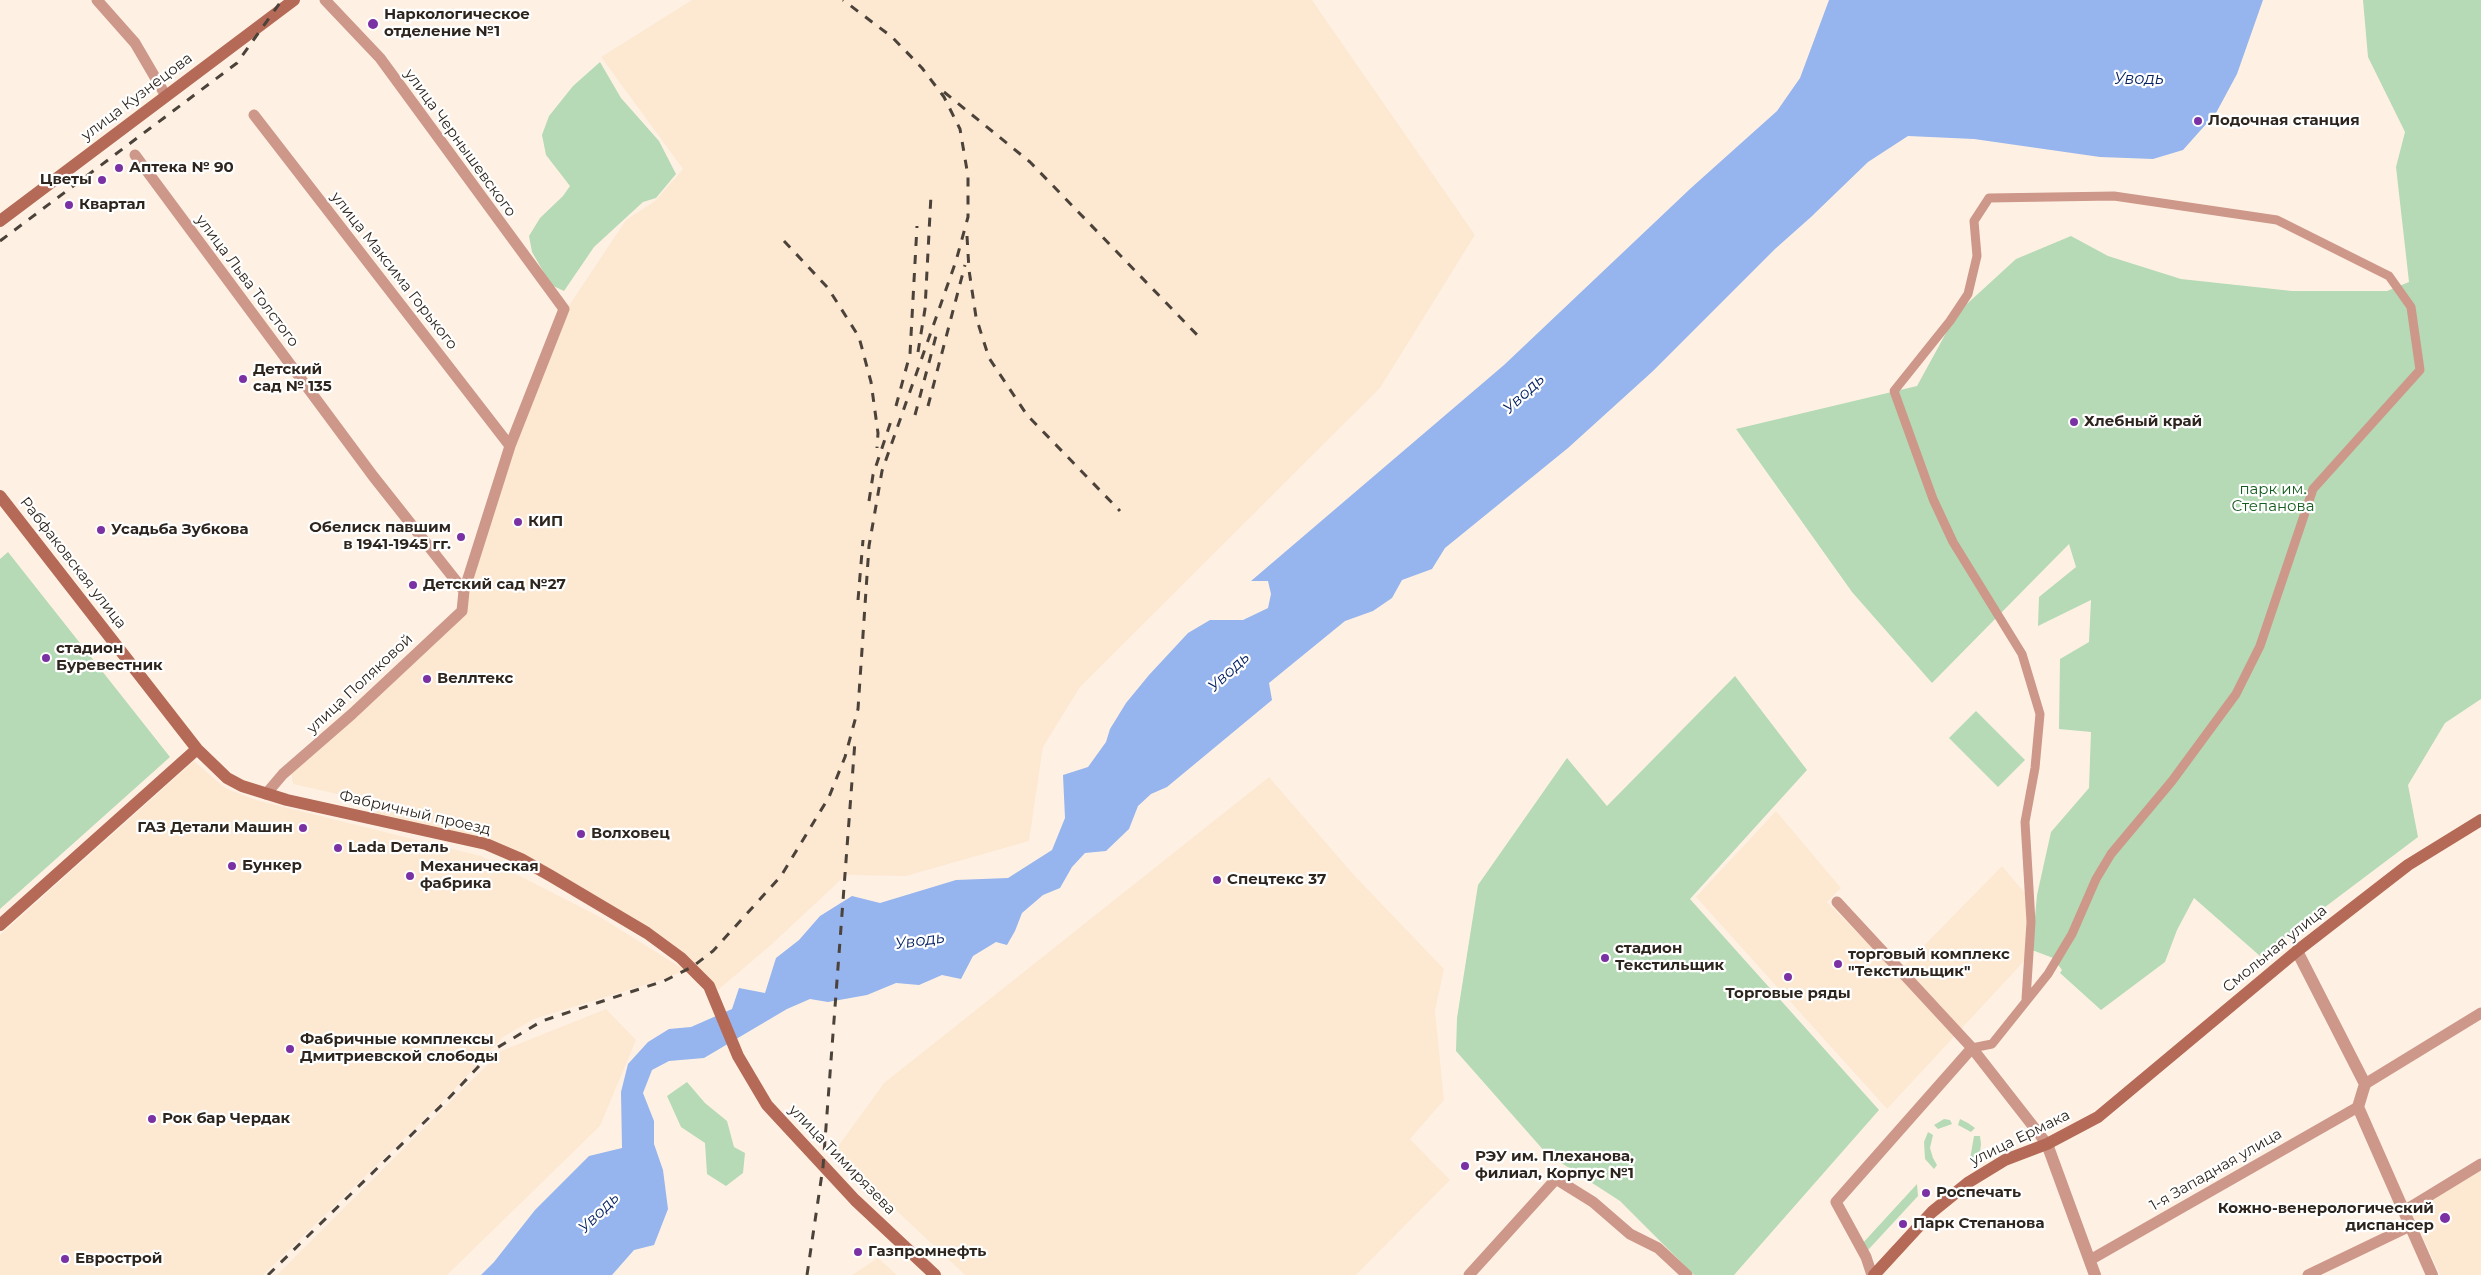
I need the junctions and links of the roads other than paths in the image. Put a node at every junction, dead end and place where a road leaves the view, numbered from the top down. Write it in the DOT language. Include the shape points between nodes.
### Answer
graph roads {
  1 [pos="97,0"];
  2 [pos="294,0"];
  3 [pos="325,0"];
  4 [pos="166,96"];
  5 [pos="254,115"];
  6 [pos="135,155"];
  7 [pos="0,221"];
  8 [pos="564,309"];
  9 [pos="510,446"];
  10 [pos="0,496"];
  11 [pos="464,591"];
  12 [pos="197,748"];
  13 [pos="266,794"];
  14 [pos="2481,820"];
  15 [pos="1837,902"];
  16 [pos="0,925"];
  17 [pos="2297,951"];
  18 [pos="2026,998"];
  19 [pos="2481,1013"];
  20 [pos="1972,1048"];
  21 [pos="738,1056"];
  22 [pos="2365,1084"];
  23 [pos="2358,1107"];
  24 [pos="2098,1117"];
  25 [pos="2047,1144"];
  26 [pos="2481,1164"];
  27 [pos="2404,1211"];
  28 [pos="2410,1226"];
  29 [pos="2090,1260"];
  30 [pos="935,1275"];
  31 [pos="1469,1275"];
  32 [pos="1687,1275"];
  33 [pos="1873,1275"];
  34 [pos="2095,1275"];
  35 [pos="2308,1275"];
  36 [pos="2432,1275"];
  1 -- 4 [label="street" via="135,43"];
  2 -- 4 [label="main road, улица Кузнецова"];
  3 -- 8 [label="street, улица Чернышевского" via="380,58"];
  4 -- 7 [label="main road, улица Кузнецова"];
  5 -- 9 [label="street, улица Максима Горького"];
  6 -- 11 [label="street, улица Льва Толстого" via="373,476"];
  8 -- 9 [label="street, улица Поляковой"];
  9 -- 11 [label="street, улица Поляковой"];
  10 -- 12 [label="main road, Рабфаковская улица"];
  11 -- 13 [label="street, улица Поляковой" via="462,611 283,774"];
  12 -- 13 [label="main road, Рабфаковская улица" via="227,778"];
  12 -- 16 [label="main road"];
  13 -- 21 [label="main road, Фабричный проезд" via="460,837 521,859 616,914 681,958 709,986"];
  14 -- 17 [label="main road, Смольная улица" via="2408,865"];
  15 -- 20 [label="street"];
  17 -- 22 [label="street"];
  17 -- 24 [label="main road, Смольная улица"];
  18 -- 18 [label="street" via="2060,957 2111,854 2172,781 2236,694 2260,646 2313,490 2420,370 2411,307 2389,276 2277,220 2114,196 1989,198 1974,221 1977,256 1968,294 1894,391 1937,507 1953,542 2022,654 2040,714 2025,822 2031,922"];
  18 -- 20 [label="street" via="1992,1044"];
  19 -- 22 [label="street"];
  20 -- 25 [label="street"];
  20 -- 33 [label="street" via="1836,1202"];
  21 -- 30 [label="main road, улица Тимирязева" via="767,1104 855,1200"];
  22 -- 23 [label="street"];
  23 -- 27 [label="street"];
  23 -- 29 [label="street, 1-я Западная улица"];
  24 -- 25 [label="main road, улица Ермака"];
  25 -- 29 [label="street"];
  25 -- 33 [label="main road, улица Ермака" via="2005,1160 1968,1182 1932,1212"];
  26 -- 27 [label="street"];
  27 -- 28 [label="street"];
  28 -- 35 [label="street"];
  28 -- 36 [label="street"];
  29 -- 34 [label="street"];
  31 -- 32 [label="street" via="1556,1179 1593,1202 1630,1234 1658,1248"];
}
